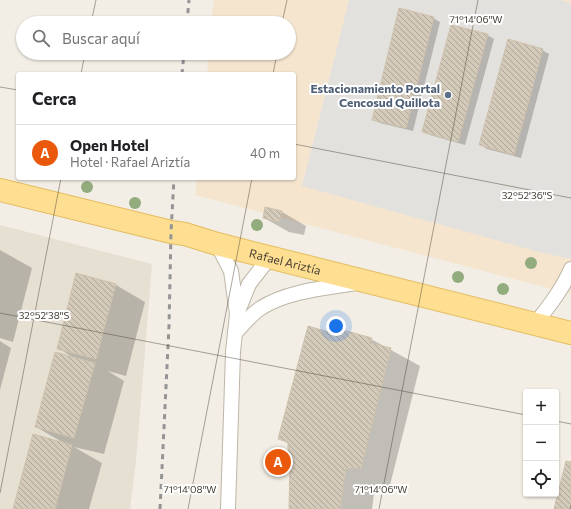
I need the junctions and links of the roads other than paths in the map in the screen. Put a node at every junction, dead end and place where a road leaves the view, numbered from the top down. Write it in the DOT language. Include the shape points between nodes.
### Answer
graph roads {
  1 [pos="0,190"];
  2 [pos="217,244"];
  3 [pos="270,257"];
  4 [pos="571,269"];
  5 [pos="365,281"];
  6 [pos="237,314"];
  7 [pos="535,324"];
  8 [pos="571,333"];
  9 [pos="235,334"];
  10 [pos="228,509"];
  1 -- 2 [label="main road, Rafael Ariztía"];
  2 -- 3 [label="main road, Rafael Ariztía"];
  2 -- 6 [label="lane" via="231,271"];
  3 -- 5 [label="main road, Rafael Ariztía"];
  3 -- 6 [label="lane" via="249,284"];
  4 -- 7 [label="lane" via="555,299"];
  5 -- 7 [label="main road, Rafael Ariztía"];
  5 -- 9 [label="lane" via="277,299 260,308"];
  6 -- 9 [label="lane"];
  7 -- 8 [label="main road, Rafael Ariztía"];
  9 -- 10 [label="lane"];
}
